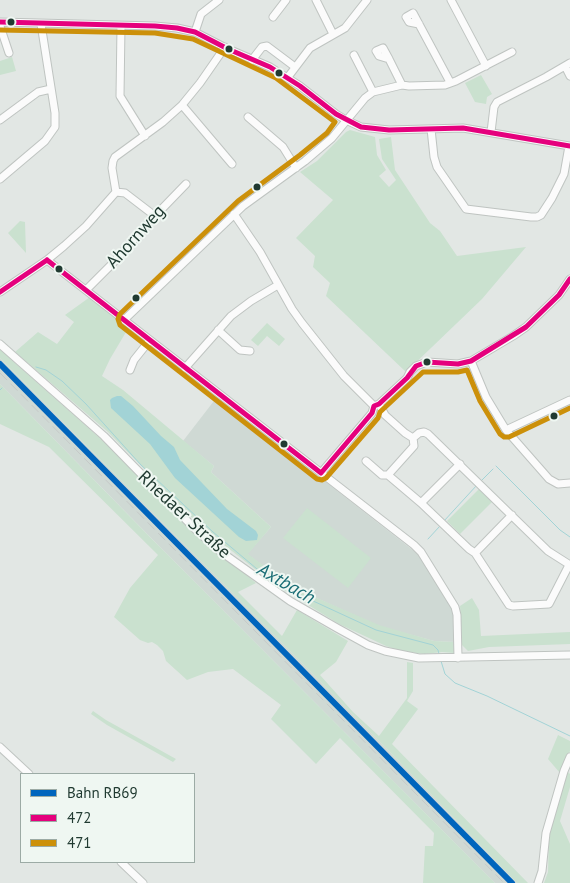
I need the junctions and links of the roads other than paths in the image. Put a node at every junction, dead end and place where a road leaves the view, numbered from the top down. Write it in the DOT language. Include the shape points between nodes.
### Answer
graph roads {
  1 [pos="218,0"];
  2 [pos="286,0"];
  3 [pos="316,0"];
  4 [pos="367,0"];
  5 [pos="451,0"];
  6 [pos="273,17"];
  7 [pos="0,24"];
  8 [pos="41,24"];
  9 [pos="419,24"];
  10 [pos="121,26"];
  11 [pos="195,32"];
  12 [pos="333,34"];
  13 [pos="225,47"];
  14 [pos="9,52"];
  15 [pos="512,52"];
  16 [pos="354,55"];
  17 [pos="389,59"];
  18 [pos="252,60"];
  19 [pos="567,64"];
  20 [pos="486,66"];
  21 [pos="295,67"];
  22 [pos="570,76"];
  23 [pos="288,77"];
  24 [pos="450,82"];
  25 [pos="402,85"];
  26 [pos="51,89"];
  27 [pos="373,92"];
  28 [pos="182,104"];
  29 [pos="248,117"];
  30 [pos="0,120"];
  31 [pos="346,120"];
  32 [pos="431,129"];
  33 [pos="491,132"];
  34 [pos="146,136"];
  35 [pos="569,146"];
  36 [pos="232,164"];
  37 [pos="296,168"];
  38 [pos="0,179"];
  39 [pos="186,184"];
  40 [pos="116,192"];
  41 [pos="234,214"];
  42 [pos="155,216"];
  43 [pos="47,260"];
  44 [pos="570,280"];
  45 [pos="278,284"];
  46 [pos="86,290"];
  47 [pos="0,292"];
  48 [pos="124,319"];
  49 [pos="218,330"];
  50 [pos="150,340"];
  51 [pos="0,344"];
  52 [pos="250,351"];
  53 [pos="471,361"];
  54 [pos="185,368"];
  55 [pos="130,370"];
  56 [pos="570,400"];
  57 [pos="375,407"];
  58 [pos="506,430"];
  59 [pos="412,438"];
  60 [pos="366,462"];
  61 [pos="460,464"];
  62 [pos="321,473"];
  63 [pos="388,475"];
  64 [pos="569,485"];
  65 [pos="421,503"];
  66 [pos="512,515"];
  67 [pos="475,553"];
  68 [pos="570,565"];
  69 [pos="570,655"];
  70 [pos="458,658"];
  71 [pos="0,747"];
  72 [pos="570,757"];
  73 [pos="28,773"];
  74 [pos="122,863"];
  75 [pos="143,883"];
  76 [pos="538,883"];
  1 -- 11 [label="street" via="201,14"];
  2 -- 6 [label="street"];
  3 -- 12 [label="street"];
  4 -- 12 [label="street" via="345,28"];
  5 -- 20 [label="street"];
  7 -- 8 [label="street"];
  7 -- 14 [label="street"];
  8 -- 10 [label="street"];
  8 -- 26 [label="street"];
  9 -- 24 [label="street"];
  10 -- 11 [label="street"];
  10 -- 34 [label="street" via="120,96"];
  11 -- 13 [label="street"];
  12 -- 21 [label="street" via="310,48"];
  13 -- 18 [label="street"];
  13 -- 28 [label="street"];
  15 -- 20 [label="street"];
  16 -- 27 [label="street"];
  17 -- 25 [label="street"];
  18 -- 21 [label="street" via="267,46"];
  18 -- 23 [label="street"];
  19 -- 22 [label="street"];
  19 -- 33 [label="street" via="498,102 494,107"];
  20 -- 24 [label="street"];
  21 -- 23 [label="street"];
  23 -- 31 [label="street"];
  24 -- 25 [label="street" via="445,85"];
  25 -- 27 [label="street"];
  26 -- 30 [label="street" via="38,92"];
  26 -- 38 [label="street" via="55,127"];
  27 -- 31 [label="street"];
  28 -- 34 [label="street"];
  28 -- 36 [label="street"];
  29 -- 37 [label="street" via="283,148"];
  31 -- 32 [label="street" via="376,129"];
  31 -- 37 [label="street" via="332,138"];
  32 -- 33 [label="street" via="463,128"];
  32 -- 35 [label="street" via="437,167 466,209 531,217 541,215 564,174"];
  33 -- 35 [label="street"];
  34 -- 40 [label="street" via="115,157 112,168"];
  37 -- 41 [label="street"];
  39 -- 42 [label="street, Ahornweg"];
  40 -- 42 [label="street" via="125,193"];
  40 -- 43 [label="street" via="86,226"];
  41 -- 45 [label="street"];
  41 -- 48 [label="street"];
  42 -- 46 [label="street, Ahornweg"];
  43 -- 46 [label="street"];
  43 -- 47 [label="street"];
  44 -- 53 [label="street" via="526,326"];
  45 -- 49 [label="street" via="242,307"];
  45 -- 57 [label="street" via="292,309 326,354"];
  46 -- 48 [label="street"];
  48 -- 50 [label="street"];
  49 -- 52 [label="street" via="240,350"];
  49 -- 54 [label="street"];
  50 -- 54 [label="street"];
  50 -- 55 [label="street"];
  51 -- 70 [label="street, Rhedaer Straße" via="104,436 217,549 290,602 368,645 401,656"];
  53 -- 57 [label="street" via="418,365"];
  53 -- 58 [label="street"];
  54 -- 62 [label="street"];
  56 -- 58 [label="street"];
  57 -- 59 [label="street"];
  57 -- 62 [label="street"];
  58 -- 64 [label="street" via="549,479"];
  59 -- 61 [label="street" via="419,433 428,434"];
  59 -- 63 [label="street" via="414,446"];
  60 -- 63 [label="street" via="382,475"];
  61 -- 65 [label="street"];
  61 -- 66 [label="street"];
  62 -- 70 [label="street" via="421,552 455,607"];
  63 -- 65 [label="street"];
  65 -- 67 [label="street"];
  66 -- 67 [label="street"];
  66 -- 68 [label="street" via="548,551"];
  67 -- 68 [label="street" via="507,602 513,606 549,604"];
  69 -- 70 [label="street, Rhedaer Straße"];
  71 -- 73 [label="street"];
  72 -- 76 [label="street" via="546,833"];
  74 -- 75 [label="street"];
}
